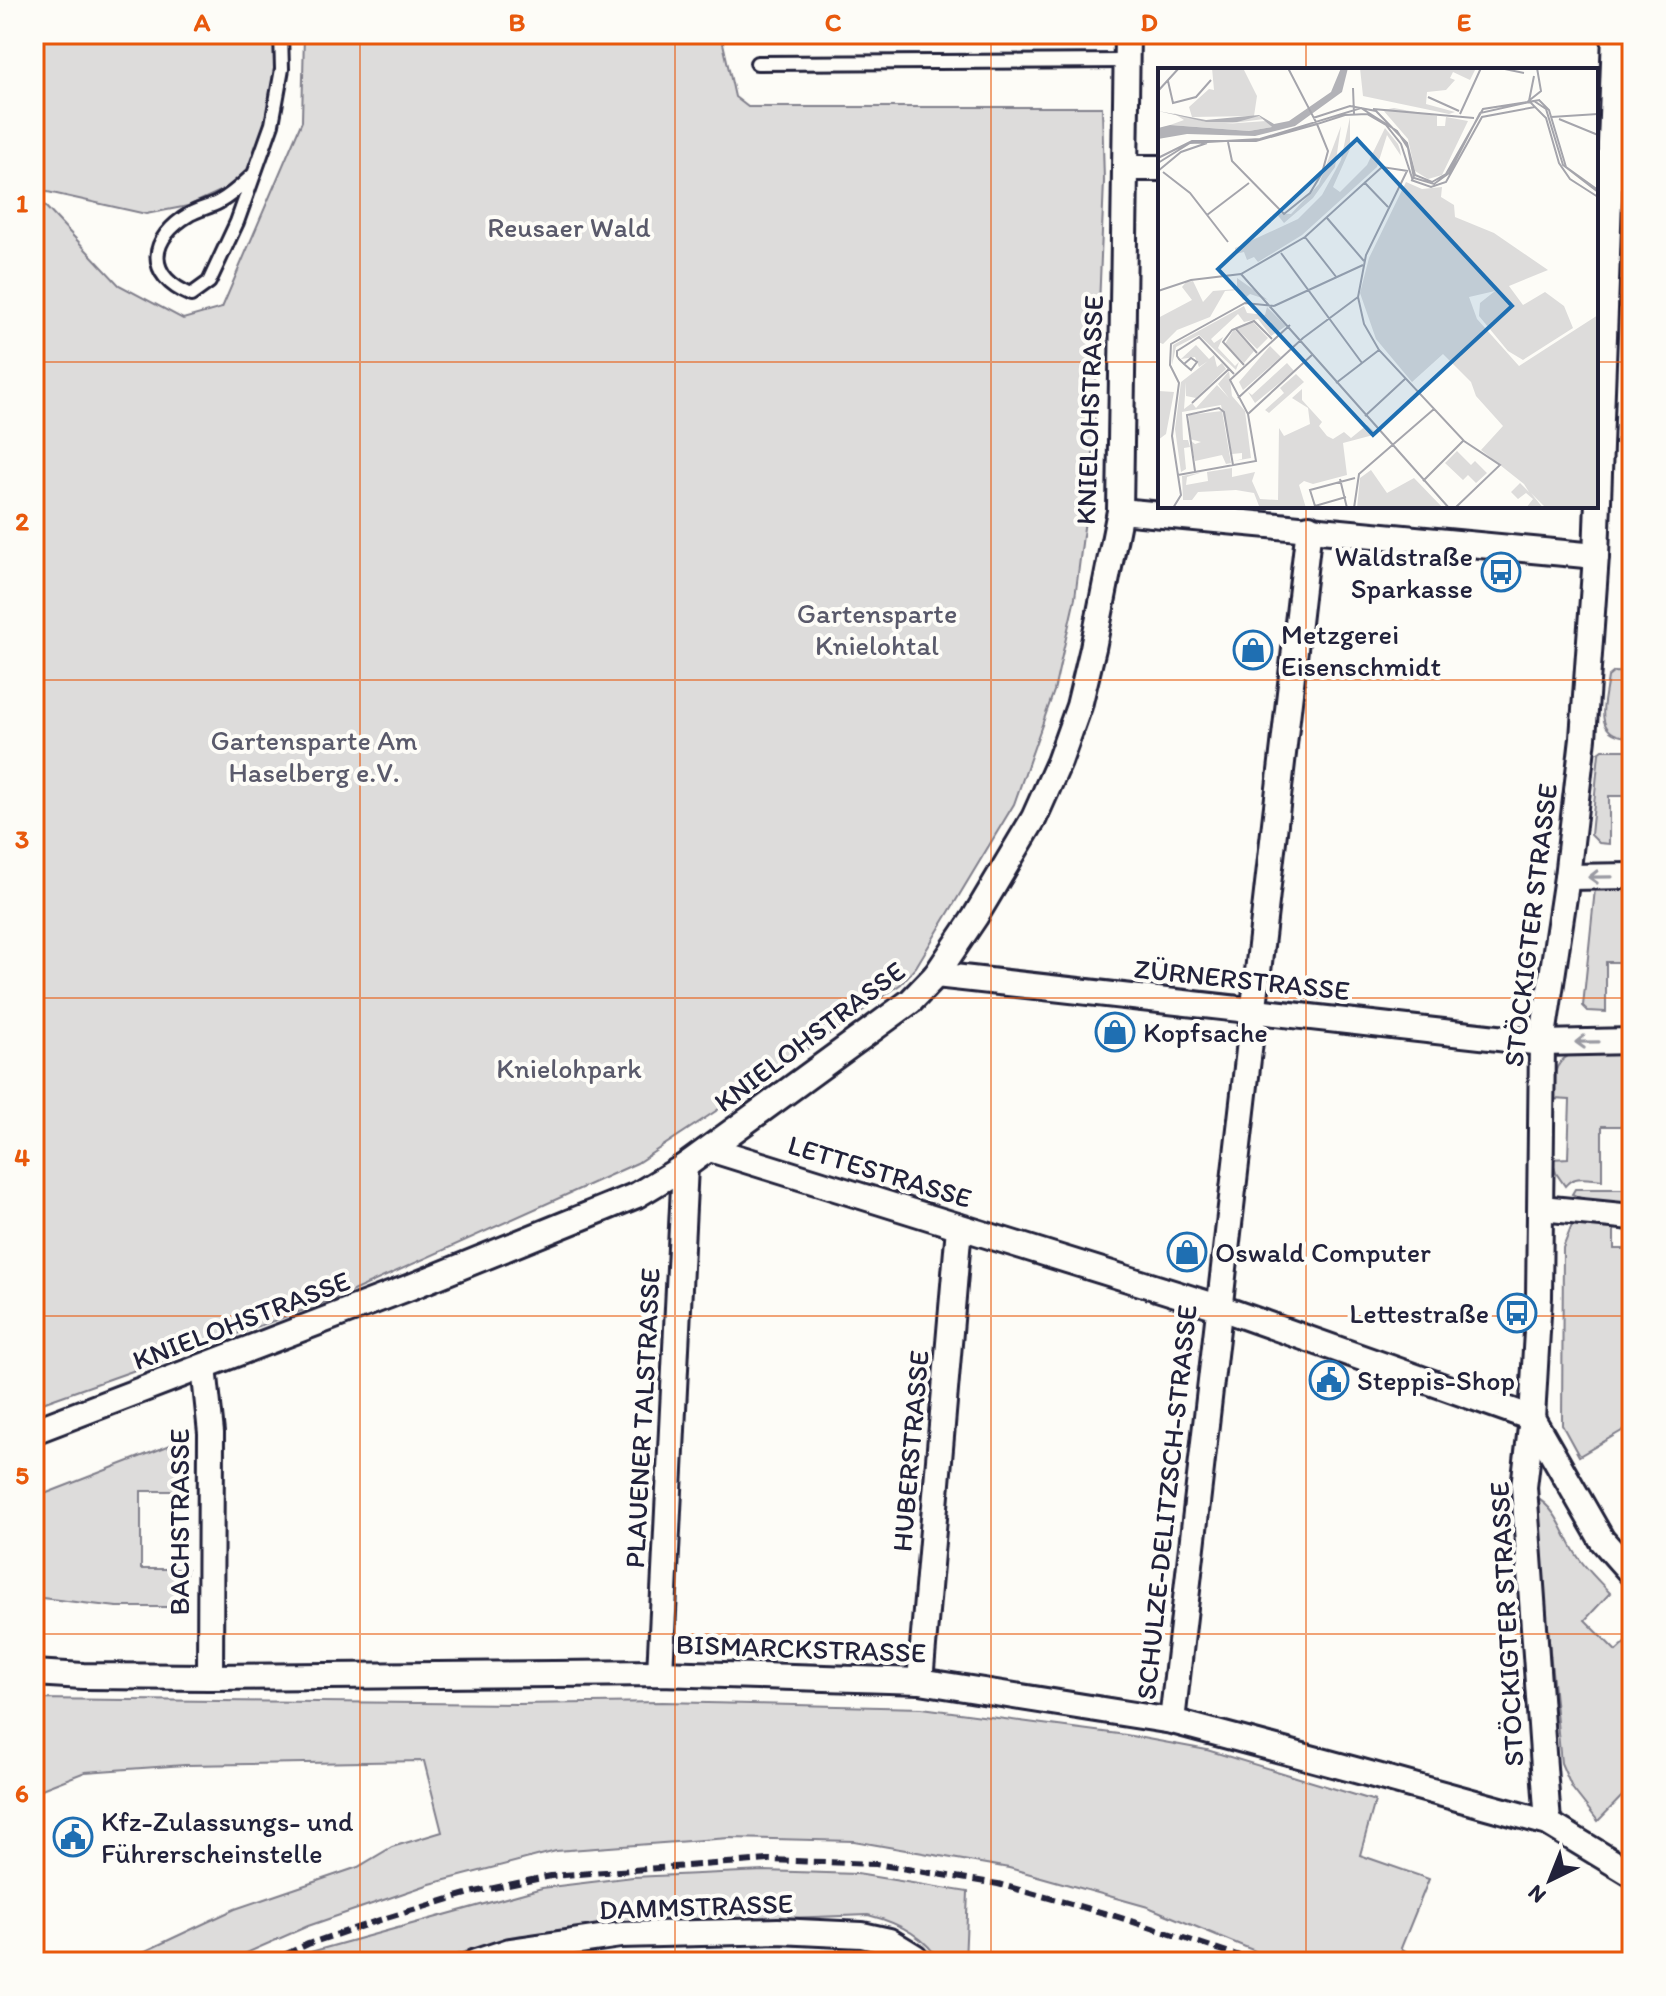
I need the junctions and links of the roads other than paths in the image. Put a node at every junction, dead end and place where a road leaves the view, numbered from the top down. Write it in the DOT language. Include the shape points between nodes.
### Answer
graph roads {
  1 [pos="281,34"];
  2 [pos="1127,34"];
  3 [pos="1615,34"];
  4 [pos="1127,61"];
  5 [pos="757,63"];
  6 [pos="1125,168"];
  7 [pos="1158,168"];
  8 [pos="1603,170"];
  9 [pos="253,175"];
  10 [pos="1598,446"];
  11 [pos="1597,508"];
  12 [pos="1120,511"];
  13 [pos="1309,527"];
  14 [pos="1596,556"];
  15 [pos="1632,876"];
  16 [pos="1567,877"];
  17 [pos="936,975"];
  18 [pos="1252,1011"];
  19 [pos="1632,1041"];
  20 [pos="1542,1043"];
  21 [pos="710,1149"];
  22 [pos="685,1166"];
  23 [pos="1541,1208"];
  24 [pos="1632,1217"];
  25 [pos="959,1227"];
  26 [pos="1218,1307"];
  27 [pos="204,1367"];
  28 [pos="1532,1418"];
  29 [pos="34,1431"];
  30 [pos="1632,1574"];
  31 [pos="34,1673"];
  32 [pos="660,1673"];
  33 [pos="210,1677"];
  34 [pos="920,1681"];
  35 [pos="1172,1721"];
  36 [pos="1548,1823"];
  37 [pos="1632,1874"];
  38 [pos="917,1959"];
  39 [pos="476,1962"];
  1 -- 9 [label="lane" via="282,69 272,124"];
  2 -- 4 [label="street, KNIELOHSTRASSE"];
  3 -- 8 [label="street, STÖCKIGTER STRASSE"];
  4 -- 5 [label="lane"];
  4 -- 6 [label="street, KNIELOHSTRASSE"];
  6 -- 7 [label="street"];
  6 -- 12 [label="street, KNIELOHSTRASSE"];
  8 -- 10 [label="street, STÖCKIGTER STRASSE"];
  9 -- 9 [label="lane" via="228,197 172,228 156,253 158,270 174,288 191,295 209,282"];
  11 -- 14 [label="street, STÖCKIGTER STRASSE"];
  12 -- 13 [label="street"];
  12 -- 17 [label="street, KNIELOHSTRASSE" via="1079,706 1059,762 1034,818"];
  13 -- 14 [label="street"];
  13 -- 18 [label="street, SCHULZE-DELITZSCH-STRASSE"];
  14 -- 16 [label="street, STÖCKIGTER STRASSE"];
  15 -- 16 [label="street, one-way"];
  16 -- 20 [label="street, STÖCKIGTER STRASSE"];
  17 -- 18 [label="street, ZÜRNERSTRASSE"];
  17 -- 21 [label="street, KNIELOHSTRASSE" via="911,1001"];
  18 -- 20 [label="street, ZÜRNERSTRASSE"];
  18 -- 26 [label="street, SCHULZE-DELITZSCH-STRASSE"];
  19 -- 20 [label="street, ZÜRNERSTRASSE, one-way"];
  20 -- 23 [label="street, STÖCKIGTER STRASSE"];
  21 -- 22 [label="street, KNIELOHSTRASSE"];
  21 -- 25 [label="street, LETTESTRASSE"];
  22 -- 27 [label="street, KNIELOHSTRASSE" via="637,1195"];
  22 -- 32 [label="street, PLAUENER TALSTRASSE"];
  23 -- 24 [label="street"];
  23 -- 28 [label="street, STÖCKIGTER STRASSE"];
  25 -- 26 [label="street, LETTESTRASSE"];
  25 -- 34 [label="street, HUBERSTRASSE"];
  26 -- 28 [label="street, LETTESTRASSE"];
  26 -- 35 [label="street, SCHULZE-DELITZSCH-STRASSE"];
  27 -- 29 [label="street, KNIELOHSTRASSE"];
  27 -- 33 [label="street, BACHSTRASSE" via="211,1433"];
  28 -- 30 [label="street" via="1602,1540"];
  28 -- 36 [label="street, STÖCKIGTER STRASSE" via="1524,1487"];
  31 -- 33 [label="street, BISMARCKSTRASSE"];
  32 -- 33 [label="street, BISMARCKSTRASSE"];
  32 -- 34 [label="street, BISMARCKSTRASSE"];
  34 -- 35 [label="street, BISMARCKSTRASSE"];
  35 -- 36 [label="street, BISMARCKSTRASSE"];
  36 -- 37 [label="street, BISMARCKSTRASSE"];
  38 -- 39 [label="street, DAMMSTRASSE" via="889,1941 862,1935 778,1931 620,1935 510,1951"];
}
